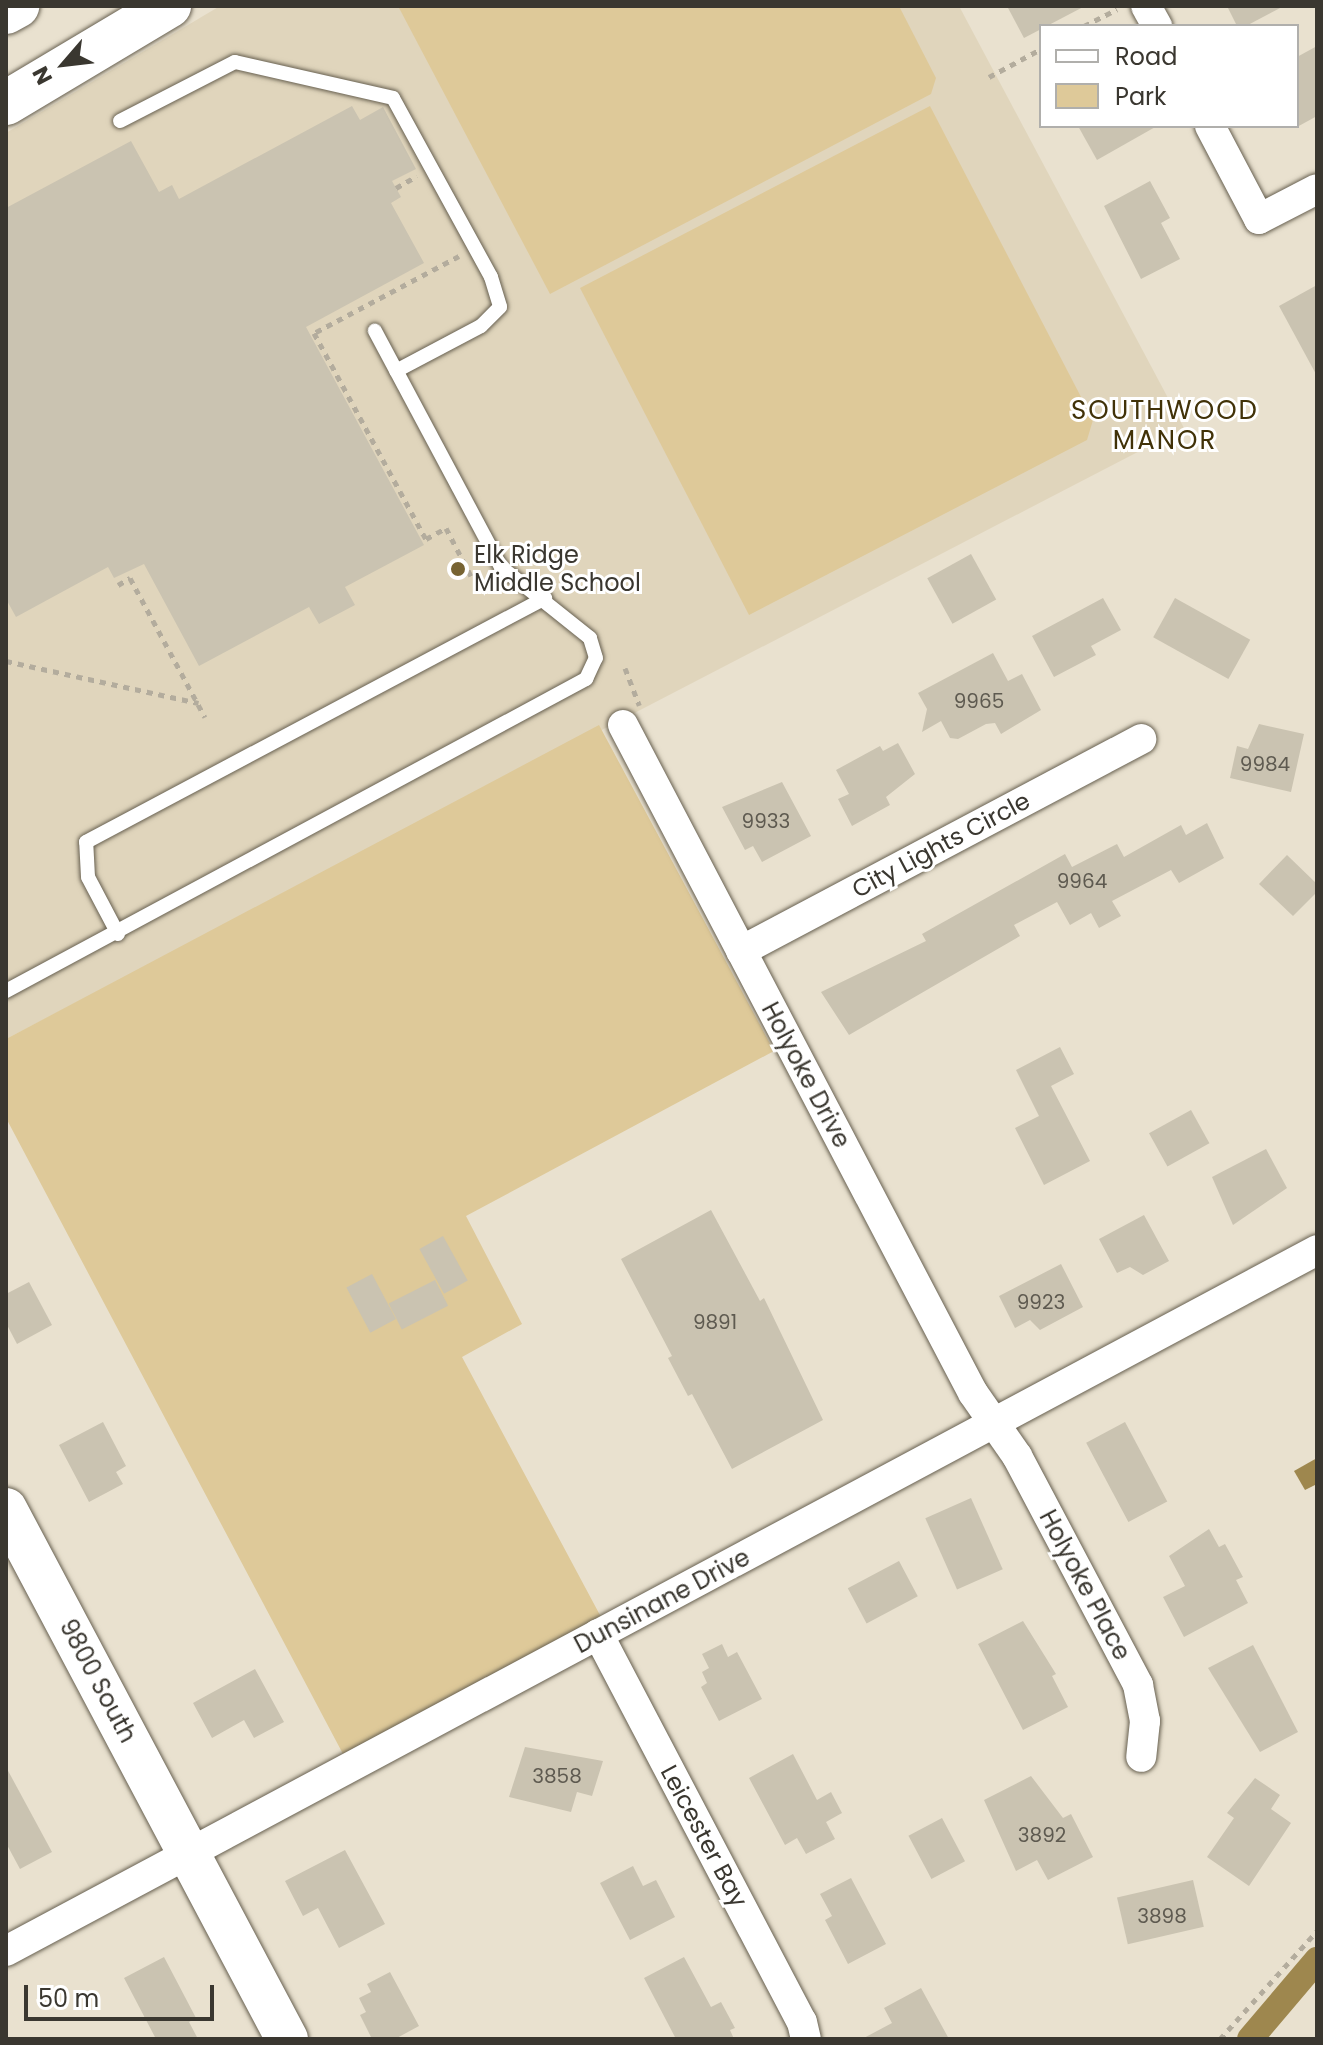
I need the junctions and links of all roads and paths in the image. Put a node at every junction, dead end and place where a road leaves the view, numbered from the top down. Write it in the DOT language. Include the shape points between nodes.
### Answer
graph roads {
  1 [pos="17,6"];
  2 [pos="169,6"];
  3 [pos="1132,7"];
  4 [pos="6,12"];
  5 [pos="1089,24"];
  6 [pos="1154,24"];
  7 [pos="1039,50"];
  8 [pos="989,77"];
  9 [pos="6,103"];
  10 [pos="120,121"];
  11 [pos="1211,128"];
  12 [pos="1317,189"];
  13 [pos="375,331"];
  14 [pos="396,371"];
  15 [pos="118,585"];
  16 [pos="545,598"];
  17 [pos="6,661"];
  18 [pos="625,668"];
  19 [pos="198,703"];
  20 [pos="631,715"];
  21 [pos="205,717"];
  22 [pos="1141,739"];
  23 [pos="118,934"];
  24 [pos="741,951"];
  25 [pos="6,991"];
  26 [pos="1317,1250"];
  27 [pos="994,1423"];
  28 [pos="6,1509"];
  29 [pos="598,1634"];
  30 [pos="1141,1757"];
  31 [pos="190,1853"];
  32 [pos="1317,1931"];
  33 [pos="6,1951"];
  34 [pos="287,2039"];
  35 [pos="806,2039"];
  36 [pos="1220,2039"];
  1 -- 4 [label="highway"];
  2 -- 9 [label="highway"];
  3 -- 5 [label="path"];
  3 -- 6 [label="street"];
  7 -- 8 [label="path"];
  10 -- 14 [label="lane" via="235,62 393,98 491,277 500,307 481,326"];
  11 -- 12 [label="street" via="1259,219"];
  13 -- 14 [label="lane"];
  14 -- 16 [label="lane" via="501,567"];
  15 -- 19 [label="path" via="130,578"];
  16 -- 23 [label="lane" via="86,842 88,877"];
  16 -- 23 [label="lane" via="590,638 596,658 586,679"];
  17 -- 19 [label="path"];
  18 -- 20 [label="path"];
  19 -- 21 [label="path"];
  20 -- 24 [label="street, Holyoke Drive"];
  22 -- 24 [label="street, City Lights Circle"];
  23 -- 25 [label="lane"];
  24 -- 27 [label="street, Holyoke Drive" via="965,1379"];
  26 -- 27 [label="street, Dunsinane Drive"];
  27 -- 29 [label="street, Dunsinane Drive"];
  27 -- 30 [label="street, Holyoke Place" via="1017,1456 1138,1685 1145,1721"];
  28 -- 31 [label="main road, 9800 South"];
  29 -- 31 [label="street, Dunsinane Drive"];
  29 -- 35 [label="street, Leicester Bay" via="802,2022"];
  31 -- 33 [label="street, Dunsinane Drive"];
  31 -- 34 [label="main road, 9800 South"];
  32 -- 36 [label="path"];
}
